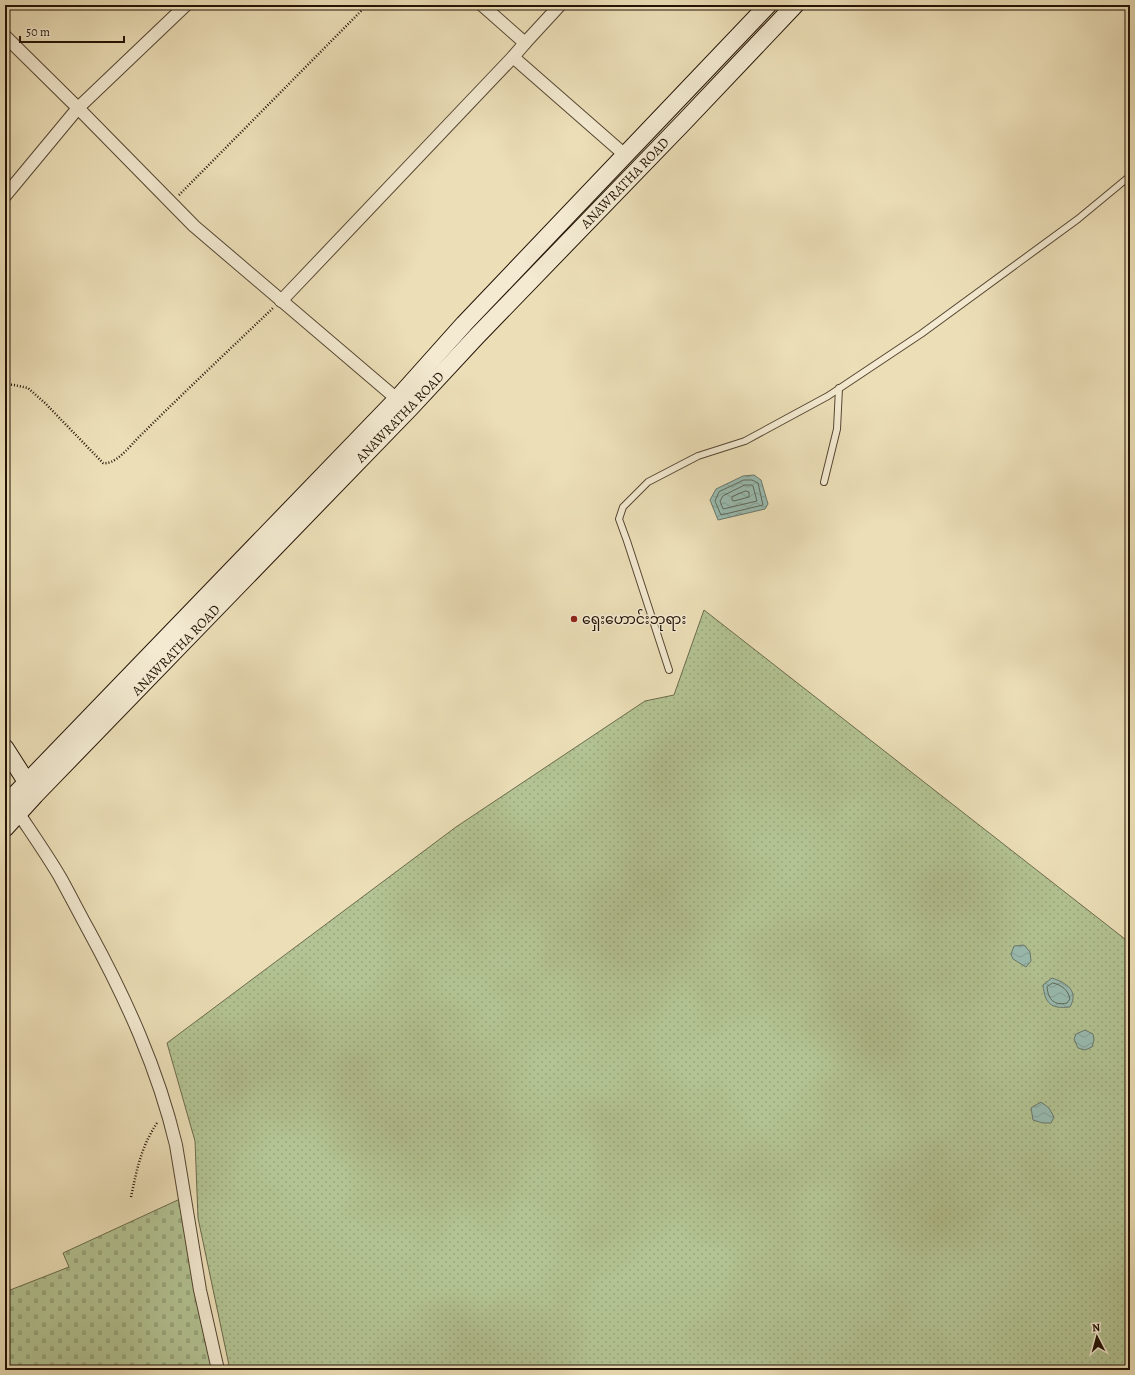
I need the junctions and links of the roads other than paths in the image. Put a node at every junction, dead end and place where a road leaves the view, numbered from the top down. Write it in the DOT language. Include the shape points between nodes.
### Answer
graph roads {
  1 [pos="186,5"];
  2 [pos="482,5"];
  3 [pos="560,5"];
  4 [pos="768,5"];
  5 [pos="795,5"];
  6 [pos="5,36"];
  7 [pos="525,43"];
  8 [pos="513,57"];
  9 [pos="78,108"];
  10 [pos="656,123"];
  11 [pos="671,135"];
  12 [pos="625,155"];
  13 [pos="1130,176"];
  14 [pos="5,196"];
  15 [pos="561,223"];
  16 [pos="575,236"];
  17 [pos="281,301"];
  18 [pos="464,324"];
  19 [pos="476,337"];
  20 [pos="839,388"];
  21 [pos="397,399"];
  22 [pos="375,433"];
  23 [pos="824,482"];
  24 [pos="669,670"];
  25 [pos="5,748"];
  26 [pos="31,789"];
  27 [pos="12,809"];
  28 [pos="5,828"];
  29 [pos="218,1370"];
  1 -- 9 [label="street"];
  2 -- 7 [label="street"];
  3 -- 7 [label="street"];
  4 -- 10 [label="main road, ANAWRATHA ROAD"];
  5 -- 11 [label="main road, ANAWRATHA ROAD"];
  6 -- 9 [label="street"];
  7 -- 8 [label="street"];
  8 -- 12 [label="street"];
  8 -- 17 [label="street"];
  9 -- 14 [label="street"];
  9 -- 17 [label="street" via="194,226"];
  10 -- 11 [label="main road"];
  10 -- 12 [label="main road, ANAWRATHA ROAD"];
  11 -- 16 [label="main road, ANAWRATHA ROAD"];
  12 -- 15 [label="main road, ANAWRATHA ROAD"];
  13 -- 20 [label="lane" via="1078,219 921,334"];
  15 -- 16 [label="main road"];
  15 -- 18 [label="main road, ANAWRATHA ROAD"];
  16 -- 19 [label="main road, ANAWRATHA ROAD"];
  17 -- 21 [label="street"];
  18 -- 19 [label="main road"];
  18 -- 21 [label="main road, ANAWRATHA ROAD"];
  19 -- 22 [label="main road, ANAWRATHA ROAD"];
  20 -- 23 [label="lane" via="837,429"];
  20 -- 24 [label="lane" via="745,441 698,456 648,482 623,507 619,519"];
  21 -- 22 [label="main road, ANAWRATHA ROAD"];
  22 -- 26 [label="main road, ANAWRATHA ROAD"];
  25 -- 26 [label="main road"];
  26 -- 27 [label="main road, ANAWRATHA ROAD"];
  27 -- 28 [label="main road, ANAWRATHA ROAD"];
  27 -- 29 [label="street" via="60,878 110,970 139,1031 167,1109 176,1145 200,1290"];
}
